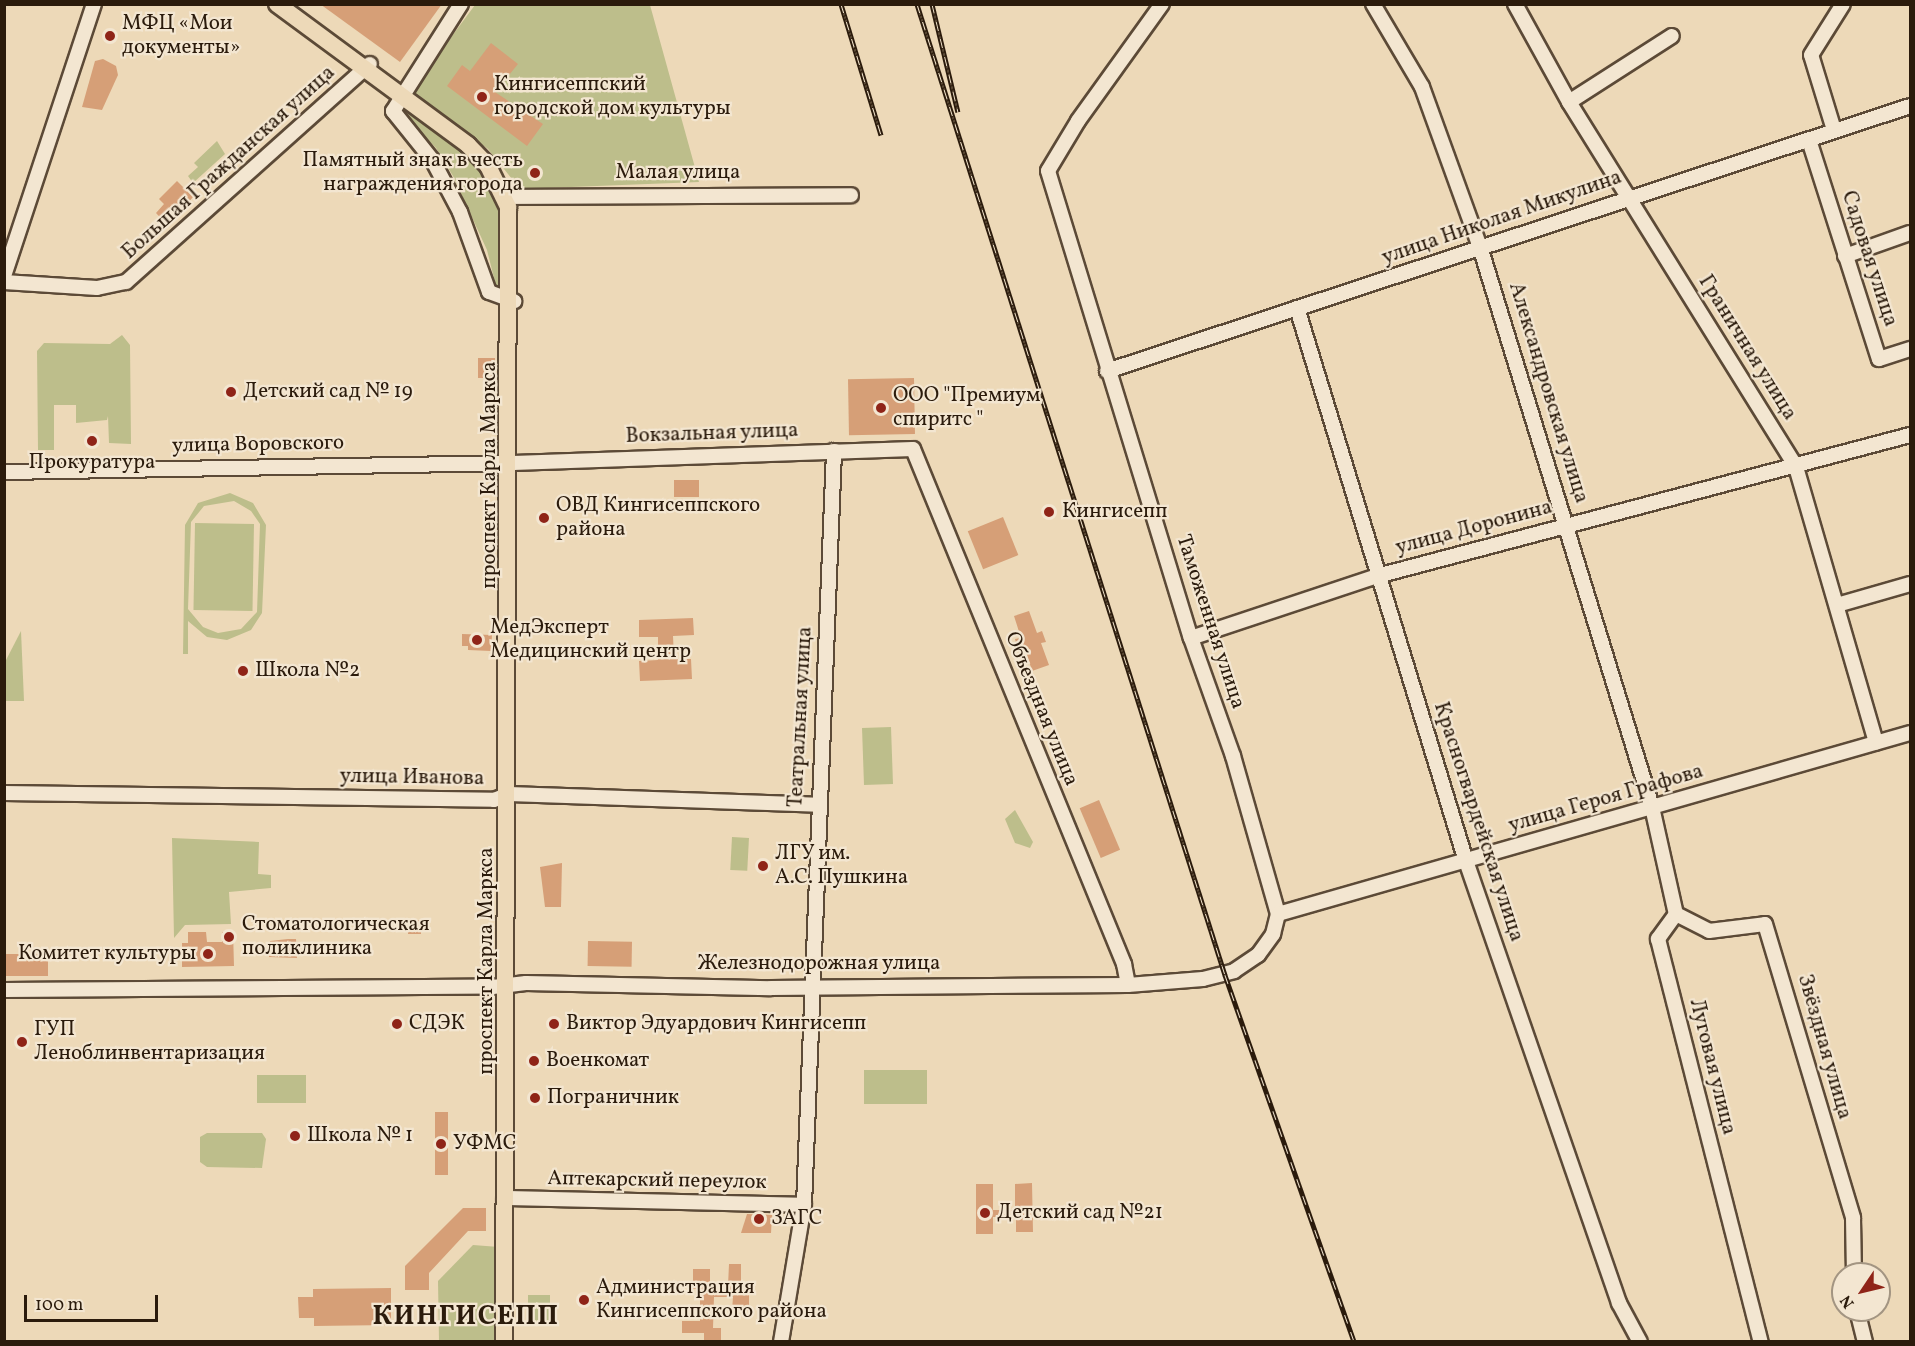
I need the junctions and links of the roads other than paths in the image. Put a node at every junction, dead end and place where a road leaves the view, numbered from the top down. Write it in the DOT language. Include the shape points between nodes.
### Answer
graph roads {
  1 [pos="88,4"];
  2 [pos="94,4"];
  3 [pos="277,4"];
  4 [pos="283,4"];
  5 [pos="461,4"];
  6 [pos="1162,4"];
  7 [pos="1373,4"];
  8 [pos="1515,4"];
  9 [pos="1843,4"];
  10 [pos="1672,36"];
  11 [pos="368,66"];
  12 [pos="404,94"];
  13 [pos="1569,102"];
  14 [pos="1911,106"];
  15 [pos="1834,130"];
  16 [pos="1809,140"];
  17 [pos="851,195"];
  18 [pos="507,196"];
  19 [pos="1628,197"];
  20 [pos="1911,233"];
  21 [pos="1481,250"];
  22 [pos="1845,256"];
  23 [pos="4,261"];
  24 [pos="4,276"];
  25 [pos="4,282"];
  26 [pos="512,301"];
  27 [pos="1297,308"];
  28 [pos="1911,349"];
  29 [pos="1107,371"];
  30 [pos="1911,435"];
  31 [pos="913,449"];
  32 [pos="834,451"];
  33 [pos="511,463"];
  34 [pos="1796,466"];
  35 [pos="4,472"];
  36 [pos="1567,525"];
  37 [pos="1377,576"];
  38 [pos="1911,584"];
  39 [pos="1837,605"];
  40 [pos="1191,638"];
  41 [pos="1911,733"];
  42 [pos="1876,743"];
  43 [pos="4,793"];
  44 [pos="507,795"];
  45 [pos="818,805"];
  46 [pos="1652,807"];
  47 [pos="1466,861"];
  48 [pos="1278,914"];
  49 [pos="1676,914"];
  50 [pos="810,985"];
  51 [pos="1128,985"];
  52 [pos="507,986"];
  53 [pos="4,990"];
  54 [pos="506,1199"];
  55 [pos="804,1205"];
  56 [pos="1854,1262"];
  57 [pos="1860,1322"];
  58 [pos="506,1341"];
  59 [pos="781,1341"];
  60 [pos="1640,1341"];
  61 [pos="1761,1341"];
  62 [pos="1864,1341"];
  1 -- 23 [label="street"];
  2 -- 24 [label="street"];
  3 -- 11 [label="main road"];
  4 -- 11 [label="main road, проспект Карла Маркса"];
  5 -- 12 [label="street"];
  6 -- 29 [label="street, Таможенная улица" via="1078,121 1048,171"];
  7 -- 21 [label="street, Александровская улица" via="1422,87"];
  8 -- 13 [label="street, Граничная улица"];
  9 -- 15 [label="street" via="1811,55"];
  10 -- 13 [label="street"];
  11 -- 12 [label="main road, проспект Карла Маркса"];
  11 -- 25 [label="street, Большая Гражданская улица" via="126,282 97,288"];
  12 -- 18 [label="main road, проспект Карла Маркса" via="472,144 491,163"];
  12 -- 26 [label="street" via="393,111 433,161 460,212 489,292"];
  13 -- 19 [label="street, Граничная улица"];
  14 -- 15 [label="street, улица Николая Микулина"];
  15 -- 16 [label="street, улица Николая Микулина"];
  16 -- 19 [label="street, улица Николая Микулина"];
  16 -- 22 [label="street, Садовая улица"];
  17 -- 18 [label="street, Малая улица"];
  18 -- 26 [label="main road, проспект Карла Маркса"];
  19 -- 21 [label="street, улица Николая Микулина"];
  19 -- 34 [label="street, Граничная улица"];
  20 -- 22 [label="street"];
  21 -- 27 [label="street, улица Николая Микулина"];
  21 -- 36 [label="street, Александровская улица"];
  22 -- 28 [label="street, Садовая улица" via="1879,359"];
  26 -- 33 [label="main road, проспект Карла Маркса"];
  27 -- 29 [label="street, улица Николая Микулина"];
  27 -- 37 [label="street, Красногвардейская улица"];
  29 -- 40 [label="street, Таможенная улица"];
  30 -- 34 [label="street, улица Доронина"];
  31 -- 32 [label="street, Вокзальная улица"];
  31 -- 51 [label="street, Объездная улица" via="1124,964"];
  32 -- 33 [label="street, Вокзальная улица"];
  32 -- 45 [label="street, Театральная улица"];
  33 -- 35 [label="street, улица Воровского"];
  33 -- 44 [label="main road, проспект Карла Маркса"];
  34 -- 36 [label="street, улица Доронина"];
  34 -- 39 [label="street, Граничная улица"];
  36 -- 37 [label="street, улица Доронина"];
  36 -- 46 [label="street, Александровская улица"];
  37 -- 40 [label="street, улица Доронина"];
  37 -- 47 [label="street, Красногвардейская улица"];
  38 -- 39 [label="street"];
  39 -- 42 [label="street, Граничная улица"];
  40 -- 48 [label="street, Таможенная улица" via="1233,756"];
  41 -- 42 [label="street, улица Героя Графова"];
  42 -- 46 [label="street, улица Героя Графова"];
  43 -- 44 [label="street, улица Иванова" via="494,800"];
  44 -- 45 [label="street, улица Иванова"];
  44 -- 52 [label="main road, проспект Карла Маркса"];
  45 -- 50 [label="street, Театральная улица"];
  46 -- 47 [label="street, улица Героя Графова"];
  46 -- 49 [label="street"];
  47 -- 48 [label="street, улица Героя Графова"];
  47 -- 60 [label="street, Красногвардейская улица" via="1619,1303"];
  48 -- 51 [label="street, Железнодорожная улица" via="1272,934 1258,955 1234,971 1203,979"];
  49 -- 56 [label="street, Звёздная улица" via="1709,931 1766,924 1853,1218"];
  49 -- 61 [label="street, Луговая улица" via="1658,939"];
  50 -- 51 [label="street, Железнодорожная улица"];
  50 -- 52 [label="street, Железнодорожная улица"];
  50 -- 55 [label="street"];
  52 -- 53 [label="street, Железнодорожная улица"];
  52 -- 54 [label="main road, проспект Карла Маркса"];
  54 -- 55 [label="street, Аптекарский переулок"];
  54 -- 58 [label="main road, проспект Карла Маркса"];
  55 -- 59 [label="street"];
  57 -- 62 [label="street"];
}
